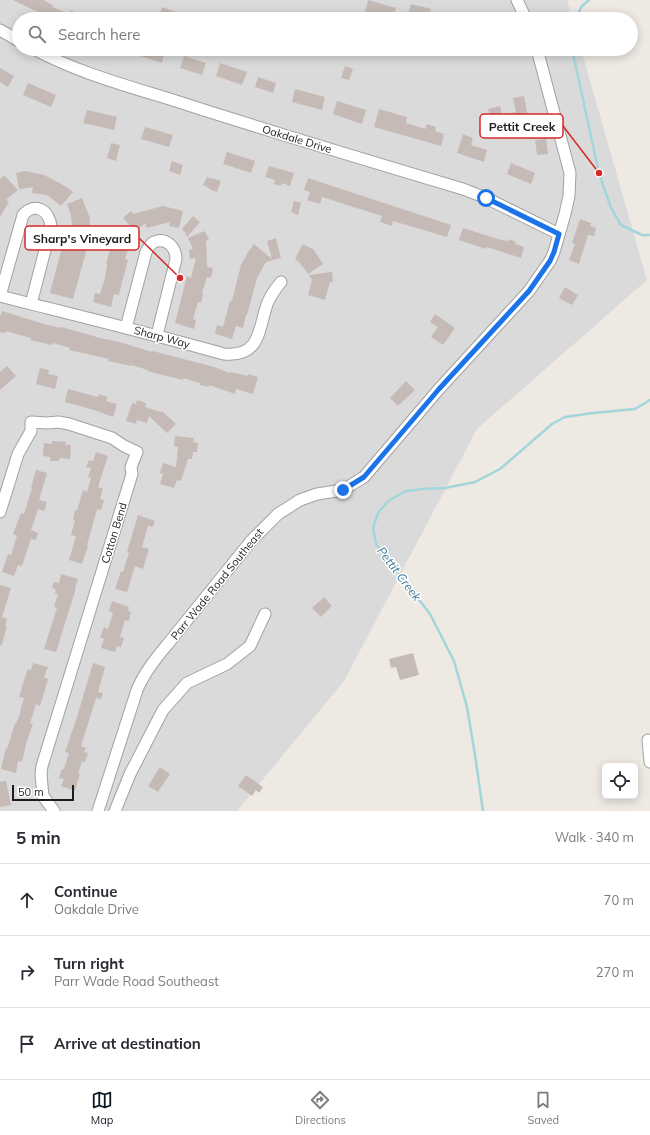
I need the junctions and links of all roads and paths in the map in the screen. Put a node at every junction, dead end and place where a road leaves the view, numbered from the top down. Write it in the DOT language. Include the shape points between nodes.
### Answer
graph roads {
  1 [pos="517,0"];
  2 [pos="523,12"];
  3 [pos="0,30"];
  4 [pos="12,37"];
  5 [pos="47,56"];
  6 [pos="539,56"];
  7 [pos="559,234"];
  8 [pos="281,282"];
  9 [pos="0,296"];
  10 [pos="31,304"];
  11 [pos="126,328"];
  12 [pos="157,335"];
  13 [pos="0,512"];
  14 [pos="265,614"];
  15 [pos="648,740"];
  16 [pos="650,762"];
  17 [pos="54,811"];
  18 [pos="98,811"];
  19 [pos="115,811"];
  1 -- 2 [label="street"];
  3 -- 4 [label="street"];
  5 -- 7 [label="street, Oakdale Drive" via="95,75 238,121 463,189"];
  6 -- 7 [label="street, Parr Wade Road Southeast" via="570,173 569,196"];
  7 -- 18 [label="street, Parr Wade Road Southeast" via="550,261 529,291 439,389 364,477 343,490 300,500 278,514 251,541 153,662 137,690"];
  8 -- 12 [label="street, Sharp Way" via="268,300 255,343 242,353 224,354"];
  9 -- 10 [label="street, Sharp Way"];
  9 -- 10 [label="street" via="23,214 33,208 43,210 49,218 51,227"];
  10 -- 11 [label="street, Sharp Way"];
  11 -- 12 [label="street, Sharp Way"];
  11 -- 12 [label="street" via="146,252 155,242 164,242 173,246 176,258"];
  13 -- 17 [label="street, Cotton Bend" via="18,454 31,431 31,422 69,424 112,438 136,452 132,474 42,766 40,775 43,796"];
  14 -- 19 [label="street" via="250,646 227,664 187,683 163,710 130,774"];
  15 -- 16 [label="street"];
}
